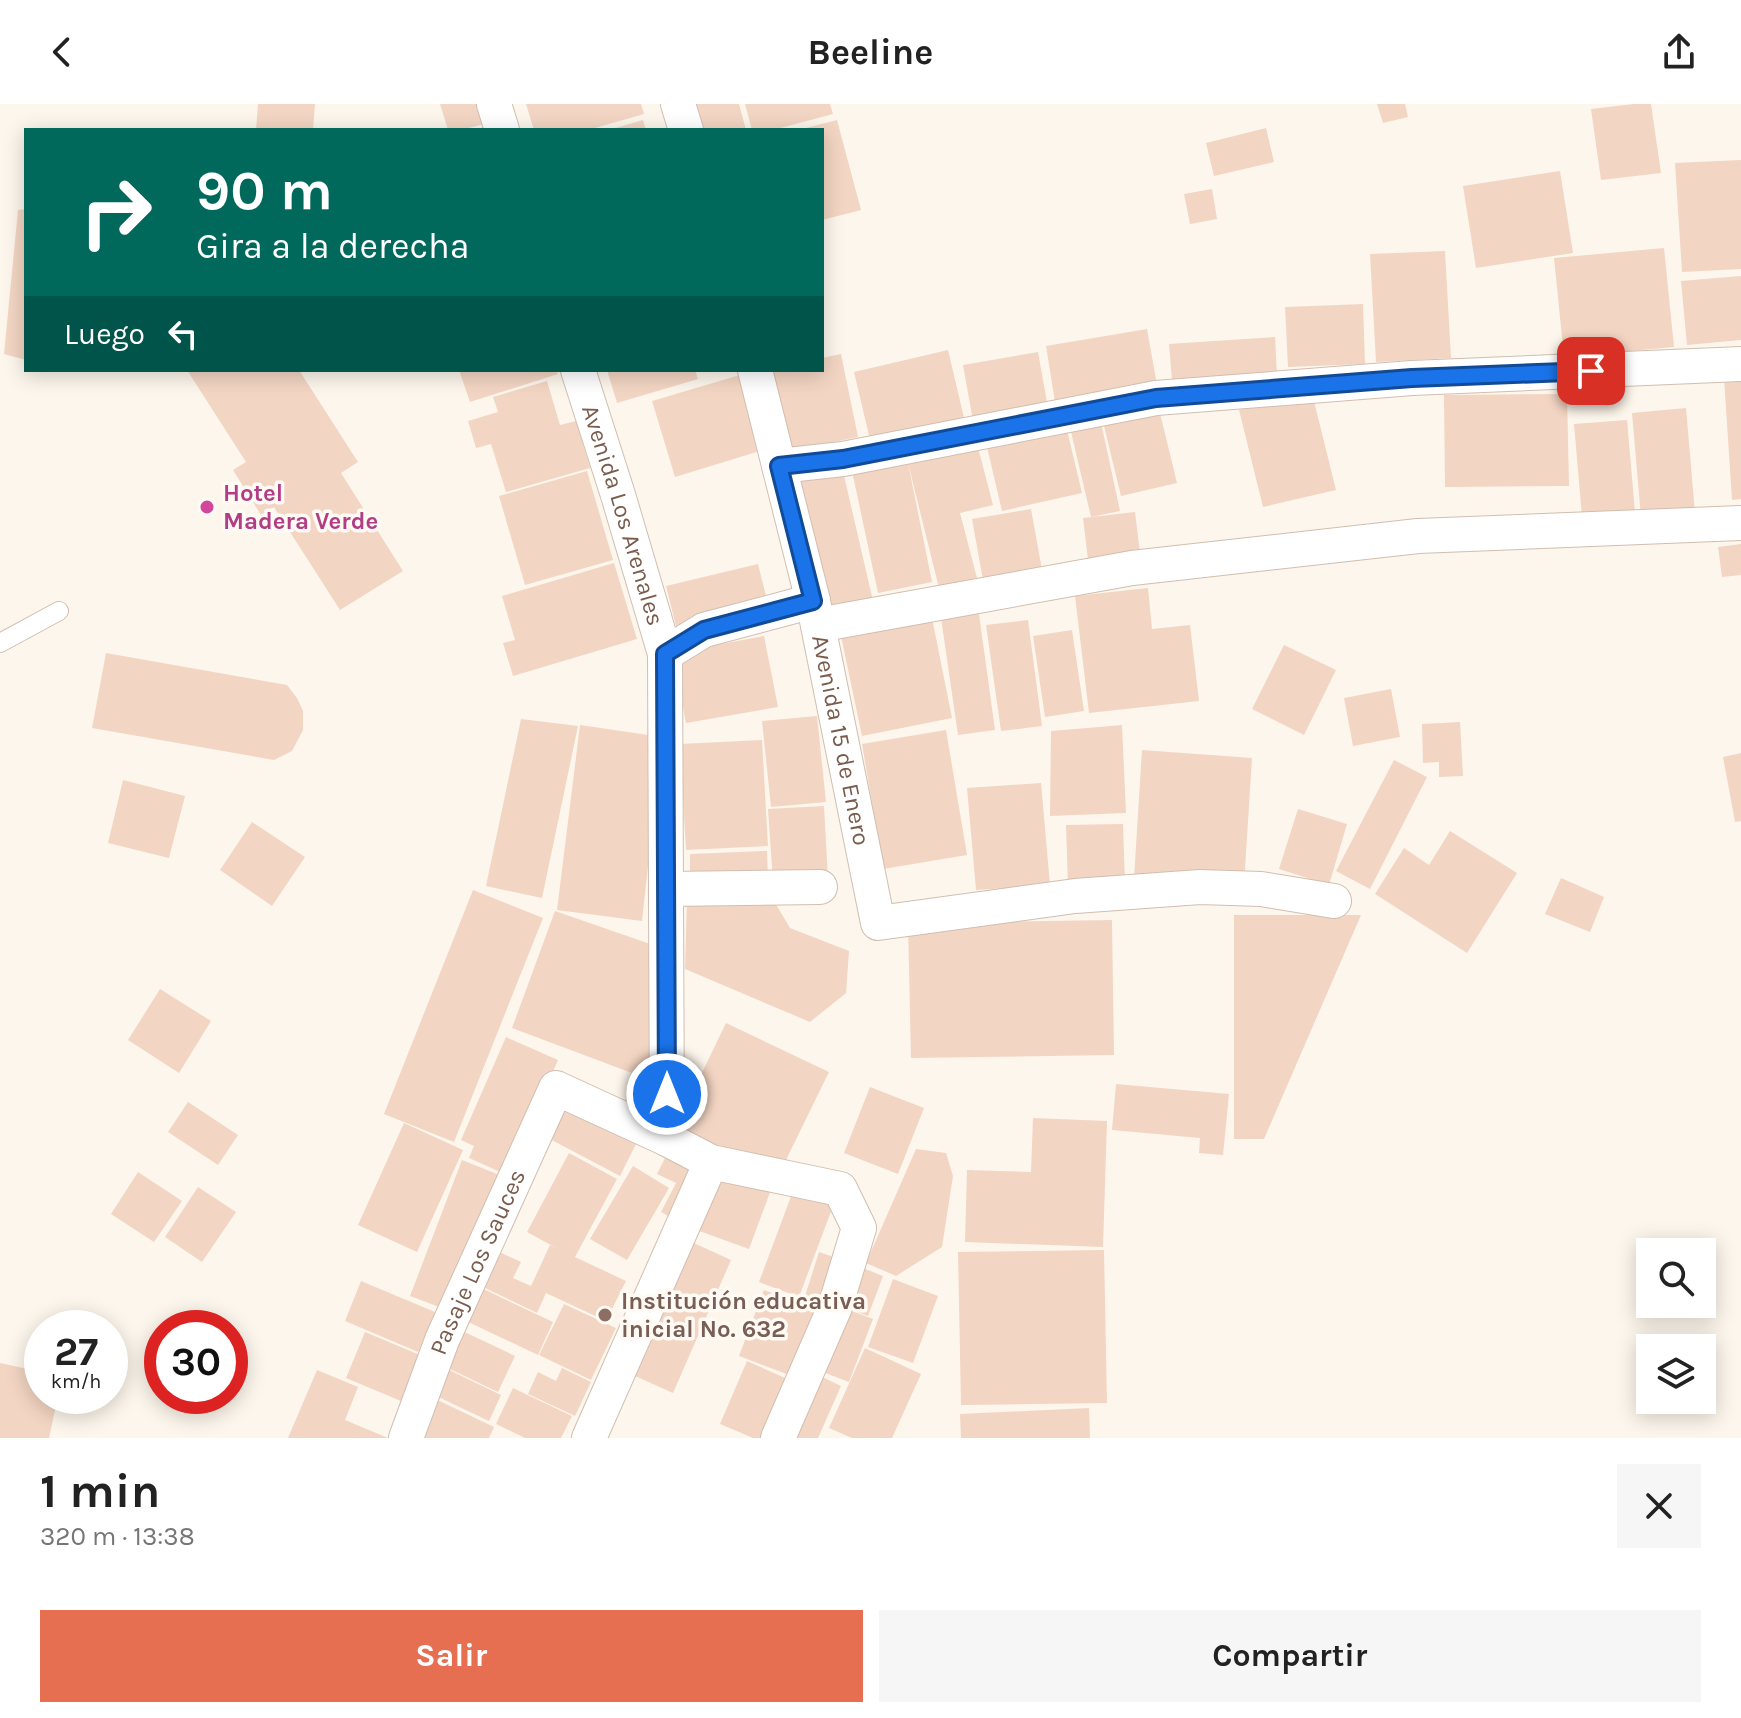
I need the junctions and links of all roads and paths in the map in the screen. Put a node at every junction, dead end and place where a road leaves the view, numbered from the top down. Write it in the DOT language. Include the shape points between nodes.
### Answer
graph roads {
  1 [pos="494,104"];
  2 [pos="678,104"];
  3 [pos="501,128"];
  4 [pos="685,128"];
  5 [pos="1741,364"];
  6 [pos="579,372"];
  7 [pos="756,372"];
  8 [pos="779,466"];
  9 [pos="1741,523"];
  10 [pos="59,611"];
  11 [pos="816,613"];
  12 [pos="0,643"];
  13 [pos="665,654"];
  14 [pos="820,887"];
  15 [pos="666,889"];
  16 [pos="1334,901"];
  17 [pos="667,1139"];
  18 [pos="711,1162"];
  19 [pos="406,1438"];
  20 [pos="589,1438"];
  21 [pos="778,1438"];
  1 -- 3 [label="street"];
  2 -- 4 [label="street"];
  5 -- 8 [label="street" via="1412,378 1156,398 843,459"];
  6 -- 13 [label="street, Avenida Los Arenales"];
  7 -- 8 [label="street, Avenida 15 de Enero"];
  8 -- 11 [label="street, Avenida 15 de Enero"];
  9 -- 11 [label="street" via="1418,536 1132,568"];
  10 -- 12 [label="lane"];
  11 -- 13 [label="street" via="704,630"];
  11 -- 16 [label="street, Avenida 15 de Enero" via="878,923 1075,896 1200,887 1261,889"];
  13 -- 15 [label="street, Avenida Los Arenales"];
  14 -- 15 [label="street"];
  15 -- 17 [label="street, Avenida Los Arenales"];
  17 -- 18 [label="street"];
  17 -- 19 [label="street, Pasaje Los Sauces" via="556,1088 442,1340"];
  18 -- 20 [label="street"];
  18 -- 21 [label="street" via="840,1189 859,1228 835,1307"];
}
